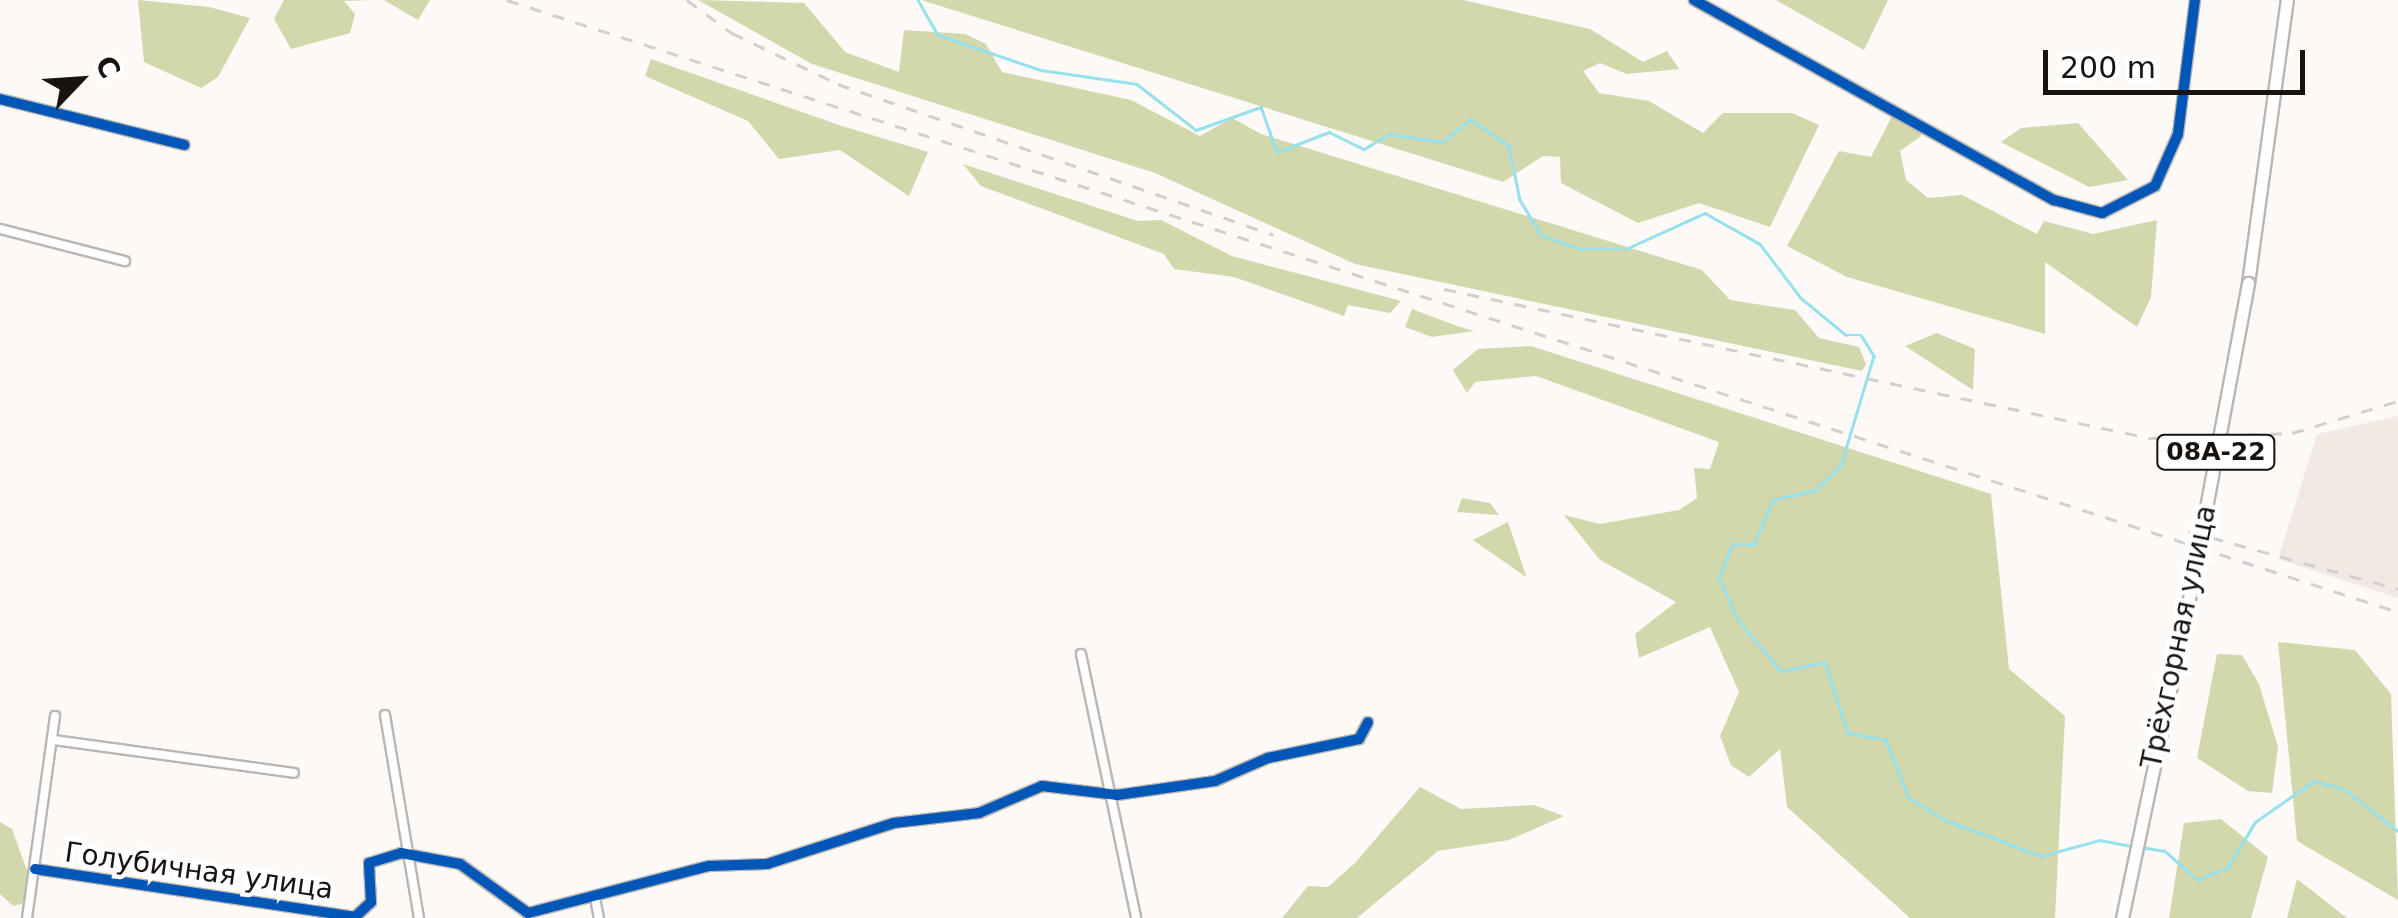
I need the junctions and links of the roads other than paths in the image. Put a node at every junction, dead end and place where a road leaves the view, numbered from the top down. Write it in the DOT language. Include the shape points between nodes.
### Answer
graph roads {
  1 [pos="1694,0"];
  2 [pos="2195,0"];
  3 [pos="2286,0"];
  4 [pos="0,99"];
  5 [pos="184,144"];
  6 [pos="0,229"];
  7 [pos="125,261"];
  8 [pos="1081,654"];
  9 [pos="385,714"];
  10 [pos="55,716"];
  11 [pos="1368,722"];
  12 [pos="54,740"];
  13 [pos="294,773"];
  14 [pos="1117,795"];
  15 [pos="408,856"];
  16 [pos="35,869"];
  17 [pos="594,898"];
  18 [pos="356,916"];
  19 [pos="27,918"];
  20 [pos="419,918"];
  21 [pos="599,918"];
  22 [pos="1136,918"];
  23 [pos="2122,918"];
  1 -- 2 [label="street" via="2054,200 2102,214 2156,186 2178,134"];
  3 -- 23 [label="highway, Трёхгорная улица / 08А-22, bridge" via="2248,283"];
  4 -- 5 [label="street"];
  6 -- 7 [label="street"];
  8 -- 14 [label="street"];
  9 -- 15 [label="street"];
  10 -- 12 [label="street"];
  11 -- 14 [label="street" via="1359,739 1268,758 1215,782"];
  12 -- 13 [label="street"];
  12 -- 16 [label="street"];
  14 -- 17 [label="street" via="1042,786 979,814 894,823 766,864 710,866"];
  14 -- 22 [label="street"];
  15 -- 17 [label="street" via="460,864 522,913"];
  15 -- 18 [label="street" via="368,863 371,902"];
  15 -- 20 [label="street"];
  16 -- 18 [label="street, Голубичная улица"];
  16 -- 19 [label="street"];
  17 -- 21 [label="street"];
}
